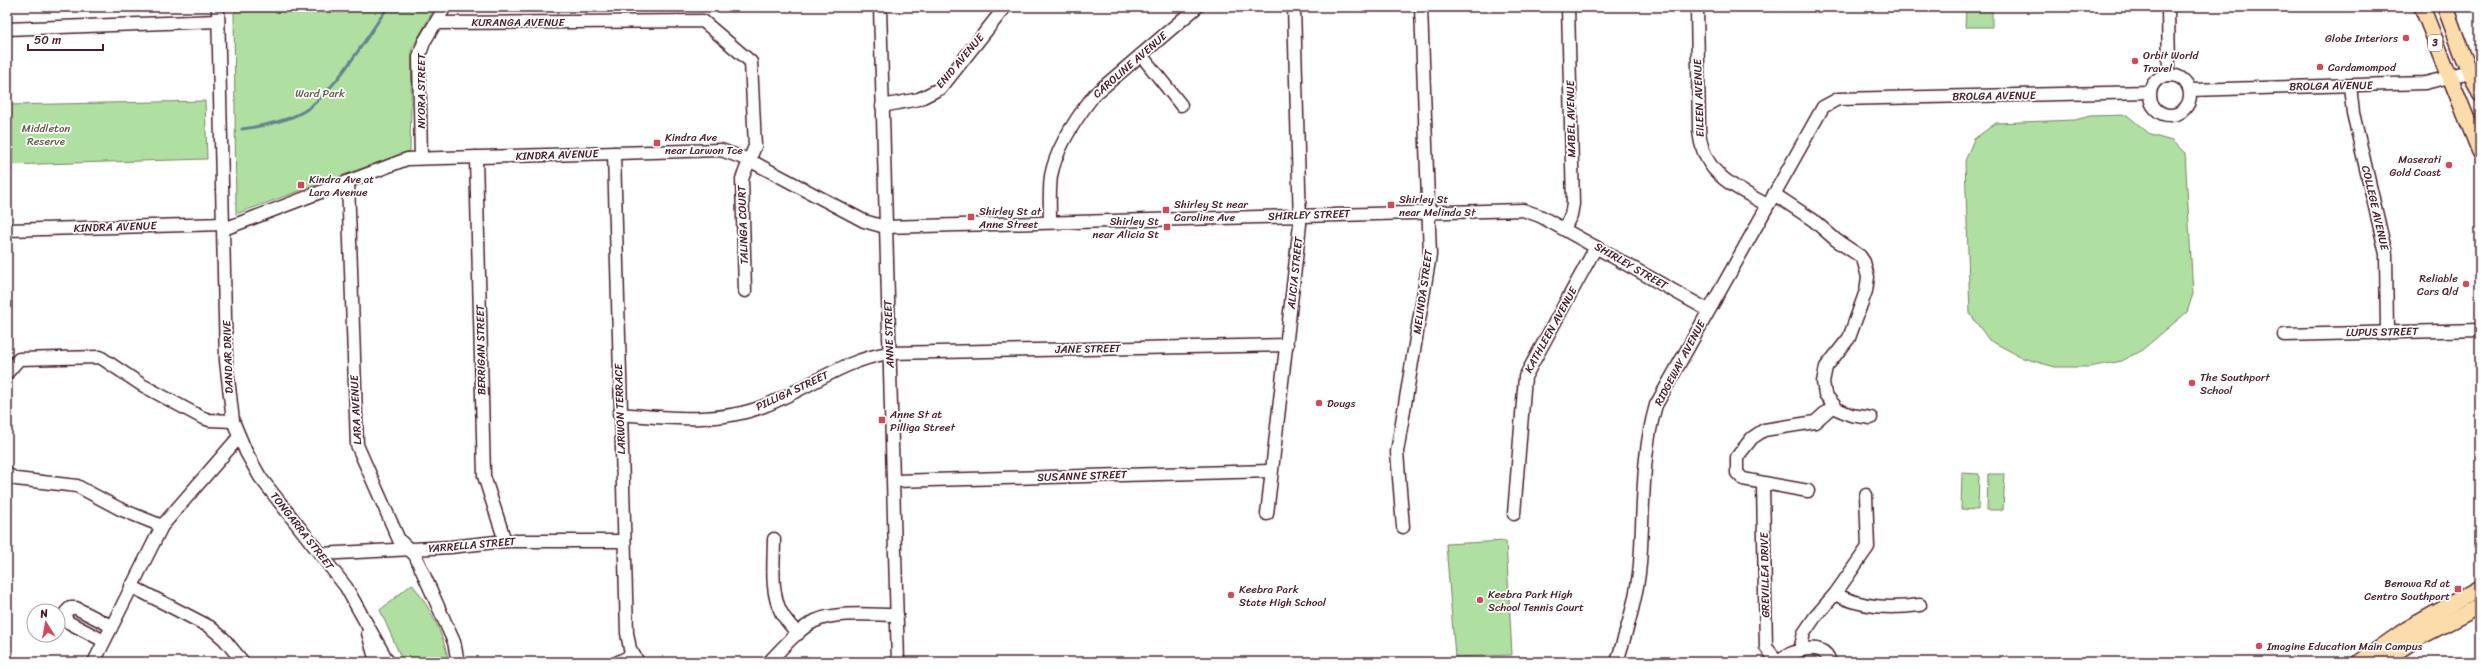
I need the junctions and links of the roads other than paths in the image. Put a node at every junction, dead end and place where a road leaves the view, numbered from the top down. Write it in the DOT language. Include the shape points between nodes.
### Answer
graph roads {
  1 [pos="218,7"];
  2 [pos="445,7"];
  3 [pos="880,7"];
  4 [pos="1005,7"];
  5 [pos="1197,7"];
  6 [pos="1294,7"];
  7 [pos="1421,7"];
  8 [pos="1568,7"];
  9 [pos="1697,7"];
  10 [pos="2168,7"];
  11 [pos="2422,7"];
  12 [pos="2446,7"];
  13 [pos="218,21"];
  14 [pos="436,23"];
  15 [pos="7,29"];
  16 [pos="1141,55"];
  17 [pos="2470,72"];
  18 [pos="2169,74"];
  19 [pos="2450,79"];
  20 [pos="2350,86"];
  21 [pos="2190,90"];
  22 [pos="2150,92"];
  23 [pos="2480,94"];
  24 [pos="1838,99"];
  25 [pos="1181,105"];
  26 [pos="882,106"];
  27 [pos="2480,152"];
  28 [pos="614,153"];
  29 [pos="476,157"];
  30 [pos="421,158"];
  31 [pos="749,160"];
  32 [pos="348,182"];
  33 [pos="1774,194"];
  34 [pos="1767,205"];
  35 [pos="1430,211"];
  36 [pos="1300,216"];
  37 [pos="1050,222"];
  38 [pos="224,227"];
  39 [pos="885,227"];
  40 [pos="1564,229"];
  41 [pos="7,230"];
  42 [pos="1596,246"];
  43 [pos="745,291"];
  44 [pos="1708,310"];
  45 [pos="2480,330"];
  46 [pos="2387,332"];
  47 [pos="2284,335"];
  48 [pos="1287,346"];
  49 [pos="890,353"];
  50 [pos="7,373"];
  51 [pos="1834,405"];
  52 [pos="619,414"];
  53 [pos="1871,418"];
  54 [pos="233,421"];
  55 [pos="239,437"];
  56 [pos="1271,471"];
  57 [pos="7,474"];
  58 [pos="894,481"];
  59 [pos="1763,484"];
  60 [pos="1808,490"];
  61 [pos="1866,495"];
  62 [pos="1267,514"];
  63 [pos="1514,514"];
  64 [pos="162,526"];
  65 [pos="1403,527"];
  66 [pos="774,539"];
  67 [pos="505,541"];
  68 [pos="624,541"];
  69 [pos="408,549"];
  70 [pos="320,554"];
  71 [pos="131,586"];
  72 [pos="2480,588"];
  73 [pos="1835,594"];
  74 [pos="1920,605"];
  75 [pos="2480,606"];
  76 [pos="897,615"];
  77 [pos="366,624"];
  78 [pos="112,626"];
  79 [pos="798,634"];
  80 [pos="104,641"];
  81 [pos="1800,650"];
  82 [pos="635,658"];
  83 [pos="94,662"];
  84 [pos="243,662"];
  85 [pos="376,662"];
  86 [pos="388,662"];
  87 [pos="458,662"];
  88 [pos="618,662"];
  89 [pos="769,662"];
  90 [pos="898,662"];
  91 [pos="1617,662"];
  92 [pos="1776,662"];
  93 [pos="1830,662"];
  94 [pos="2360,662"];
  95 [pos="2381,662"];
  1 -- 13 [label="street, DANDAR DRIVE"];
  2 -- 14 [label="street, NYORA STREET"];
  3 -- 26 [label="street, ANNE STREET"];
  4 -- 26 [label="street, ENID AVENUE" via="941,88 919,99"];
  5 -- 16 [label="street, CAROLINE AVENUE"];
  6 -- 36 [label="street, ALICIA STREET"];
  7 -- 35 [label="street, MELINDA STREET"];
  8 -- 40 [label="street, MABEL AVENUE" via="1573,204 1572,214"];
  9 -- 34 [label="street, EILEEN AVENUE" via="1699,129 1702,148 1712,167 1726,182"];
  10 -- 18 [label="street"];
  11 -- 19 [label="main road, 3"];
  12 -- 17 [label="main road, 3"];
  13 -- 15 [label="street"];
  13 -- 38 [label="street, DANDAR DRIVE"];
  14 -- 30 [label="street, NYORA STREET" via="424,42 419,57"];
  14 -- 31 [label="street, KURANGA AVENUE" via="703,21 751,62 755,146"];
  16 -- 25 [label="street"];
  16 -- 37 [label="street, CAROLINE AVENUE" via="1094,95 1072,128 1051,175"];
  17 -- 19 [label="street, BROLGA AVENUE"];
  17 -- 23 [label="main road, 3"];
  18 -- 21 [label="street" via="2180,77"];
  18 -- 22 [label="street" via="2158,78"];
  19 -- 20 [label="street, BROLGA AVENUE" via="2426,83"];
  19 -- 27 [label="main road, 3"];
  20 -- 21 [label="street, BROLGA AVENUE"];
  20 -- 46 [label="street, COLLEGE AVENUE" via="2386,254"];
  21 -- 22 [label="street" via="2186,107 2172,114 2156,109 2150,99"];
  22 -- 24 [label="street, BROLGA AVENUE"];
  24 -- 33 [label="street, RIDGEWAY AVENUE" via="1824,107"];
  26 -- 39 [label="street, ANNE STREET"];
  28 -- 29 [label="street, KINDRA AVENUE"];
  28 -- 31 [label="street, KINDRA AVENUE" via="722,150"];
  28 -- 52 [label="street, LARWON TERRACE"];
  29 -- 30 [label="street, KINDRA AVENUE"];
  29 -- 67 [label="street, BERRIGAN STREET" via="484,476"];
  30 -- 32 [label="street, KINDRA AVENUE" via="407,159"];
  31 -- 39 [label="street, KINDRA AVENUE" via="851,215"];
  31 -- 43 [label="street, TALINGA COURT" via="742,179"];
  32 -- 38 [label="street, KINDRA AVENUE"];
  32 -- 69 [label="street, LARA AVENUE" via="357,445 400,540"];
  33 -- 34 [label="street, RIDGEWAY AVENUE"];
  33 -- 51 [label="street" via="1814,220 1836,240 1860,256 1864,262 1868,277 1866,291 1849,338 1826,367 1823,375 1825,394"];
  34 -- 44 [label="street, RIDGEWAY AVENUE"];
  35 -- 36 [label="street, SHIRLEY STREET"];
  35 -- 40 [label="street, SHIRLEY STREET" via="1523,210 1535,213"];
  35 -- 65 [label="street, MELINDA STREET" via="1427,275 1397,452"];
  36 -- 37 [label="street, SHIRLEY STREET"];
  36 -- 48 [label="street, ALICIA STREET"];
  37 -- 39 [label="street, SHIRLEY STREET"];
  38 -- 41 [label="street, KINDRA AVENUE"];
  38 -- 54 [label="street, DANDAR DRIVE" via="226,362"];
  39 -- 49 [label="street, ANNE STREET"];
  40 -- 42 [label="street, SHIRLEY STREET"];
  42 -- 44 [label="street, SHIRLEY STREET"];
  42 -- 63 [label="street, KATHLEEN AVENUE" via="1525,377"];
  44 -- 91 [label="street, RIDGEWAY AVENUE" via="1667,382 1652,416 1636,593"];
  45 -- 46 [label="street, LUPUS STREET"];
  46 -- 47 [label="street, LUPUS STREET"];
  48 -- 49 [label="street, JANE STREET"];
  48 -- 56 [label="street, ALICIA STREET"];
  49 -- 52 [label="street, PILLIGA STREET" via="846,366 764,406 736,415 682,417"];
  49 -- 58 [label="street, ANNE STREET"];
  50 -- 54 [label="street" via="19,359 100,357 142,385 201,417"];
  51 -- 53 [label="street" via="1850,415"];
  51 -- 59 [label="street" via="1815,422 1764,430 1745,445 1737,458 1737,473 1749,482"];
  52 -- 68 [label="street, LARWON TERRACE"];
  54 -- 55 [label="street, DANDAR DRIVE"];
  55 -- 64 [label="street"];
  55 -- 70 [label="street, TONGARRA STREET" via="260,477"];
  56 -- 58 [label="street, SUSANNE STREET"];
  56 -- 62 [label="street, ALICIA STREET"];
  57 -- 64 [label="street" via="16,479 77,486 120,509"];
  58 -- 76 [label="street, ANNE STREET"];
  59 -- 60 [label="street"];
  59 -- 92 [label="street, GREVILLEA DRIVE" via="1766,648"];
  61 -- 73 [label="street" via="1868,547"];
  64 -- 71 [label="street"];
  66 -- 79 [label="street" via="774,592 781,614"];
  67 -- 68 [label="street, YARRELLA STREET"];
  67 -- 69 [label="street, YARRELLA STREET"];
  68 -- 82 [label="street, LARWON TERRACE" via="627,633"];
  69 -- 70 [label="street, YARRELLA STREET"];
  69 -- 87 [label="street, LARA AVENUE" via="415,555 454,642"];
  70 -- 77 [label="street, TONGARRA STREET" via="346,587"];
  71 -- 78 [label="street"];
  71 -- 84 [label="street" via="210,627"];
  72 -- 94 [label="main road" via="2407,629"];
  73 -- 74 [label="street" via="1849,601 1873,607"];
  73 -- 81 [label="street" via="1804,633"];
  75 -- 95 [label="main road" via="2418,638"];
  76 -- 79 [label="street" via="834,617 815,621"];
  76 -- 90 [label="street, ANNE STREET"];
  77 -- 85 [label="street, TONGARRA STREET"];
  77 -- 86 [label="street, TONGARRA STREET"];
  78 -- 80 [label="street"];
  78 -- 80 [label="street" via="76,608 70,608 66,612 68,622"];
  79 -- 89 [label="street"];
  80 -- 83 [label="street"];
  81 -- 92 [label="street"];
  81 -- 93 [label="street" via="1821,651"];
  82 -- 88 [label="street"];
}
